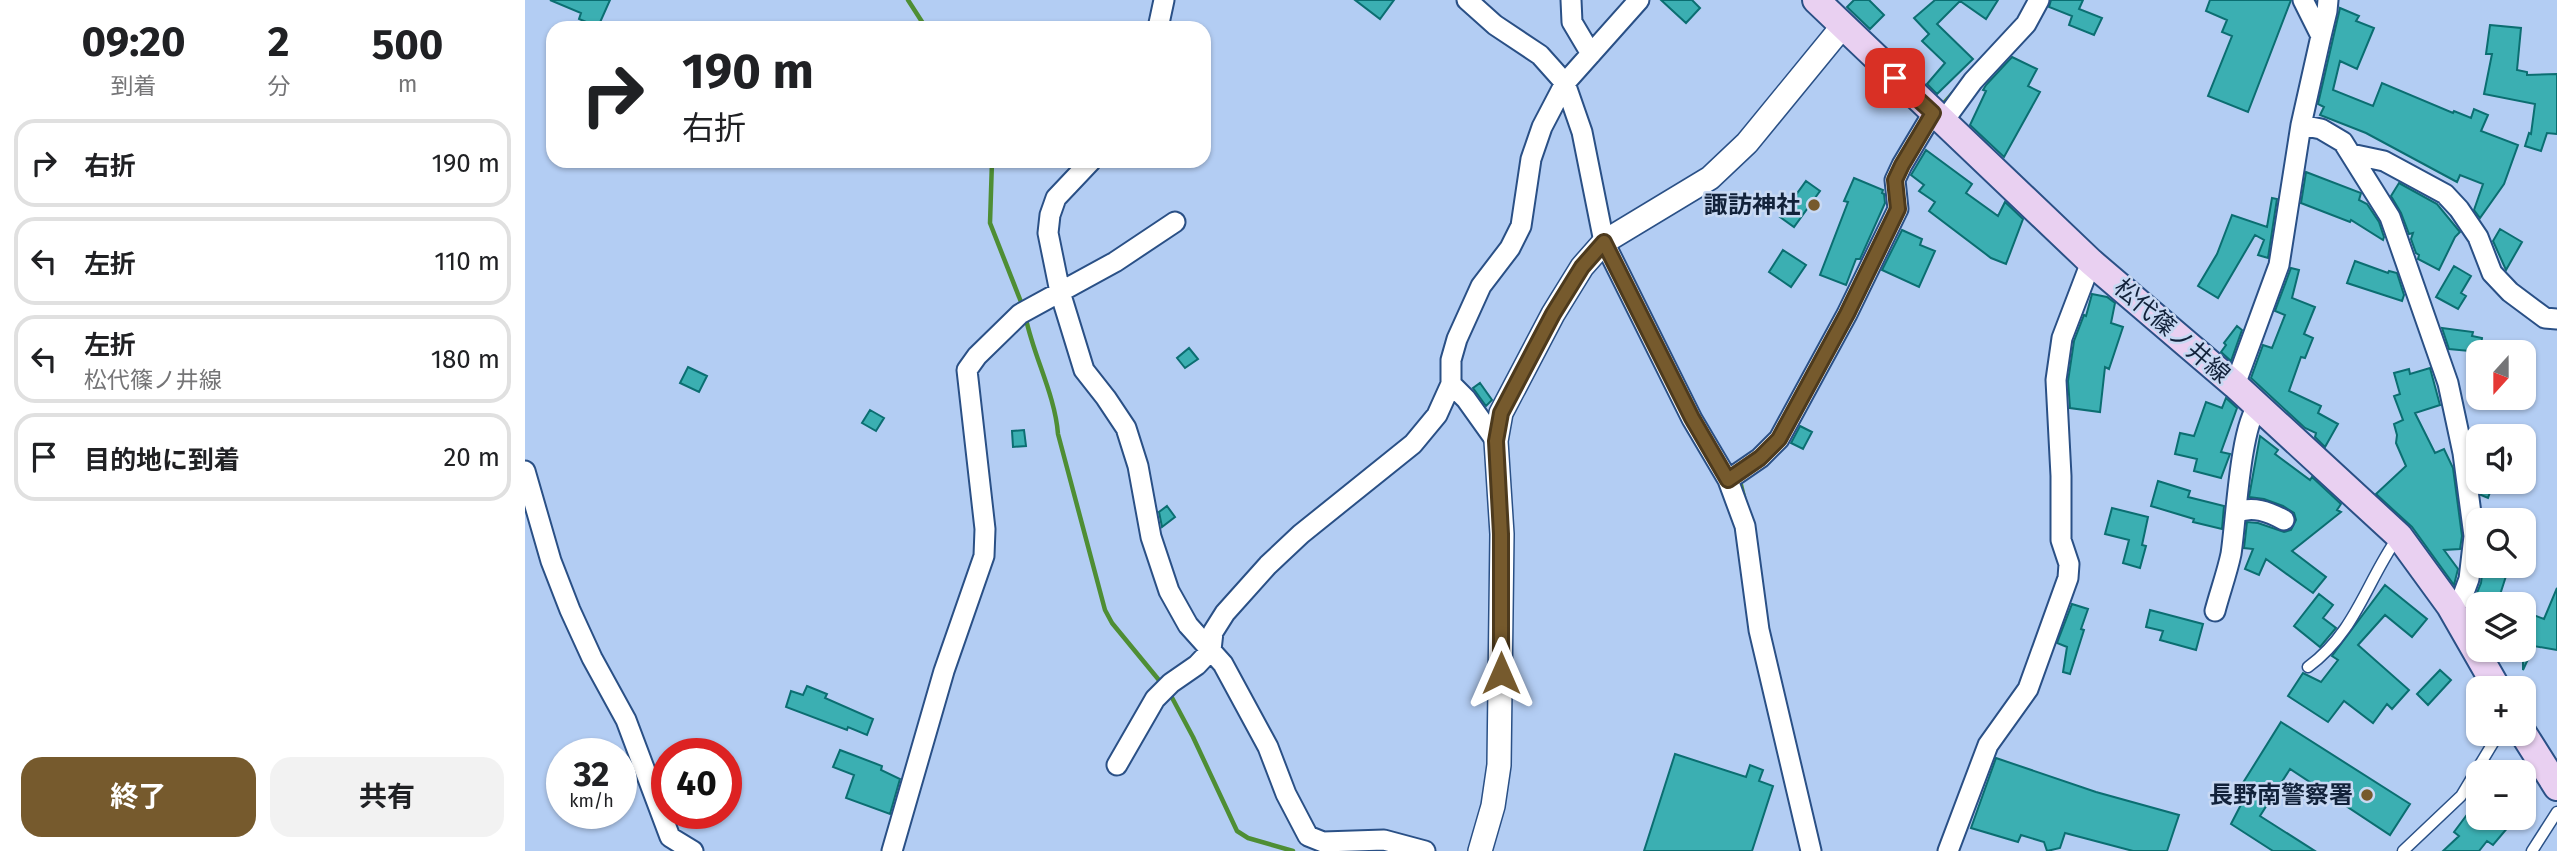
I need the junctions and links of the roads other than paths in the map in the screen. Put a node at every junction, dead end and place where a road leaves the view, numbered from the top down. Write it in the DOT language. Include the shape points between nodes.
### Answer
graph roads {
  1 [pos="1164,0"];
  2 [pos="1467,0"];
  3 [pos="1571,0"];
  4 [pos="1639,0"];
  5 [pos="1816,0"];
  6 [pos="2039,0"];
  7 [pos="2303,0"];
  8 [pos="2327,0"];
  9 [pos="1160,21"];
  10 [pos="1842,27"];
  11 [pos="2321,36"];
  12 [pos="1591,54"];
  13 [pos="1565,83"];
  14 [pos="1938,118"];
  15 [pos="2301,125"];
  16 [pos="2351,154"];
  17 [pos="1084,168"];
  18 [pos="1175,222"];
  19 [pos="1604,242"];
  20 [pos="2091,262"];
  21 [pos="1060,292"];
  22 [pos="2557,319"];
  23 [pos="1451,384"];
  24 [pos="2235,385"];
  25 [pos="2257,406"];
  26 [pos="1496,441"];
  27 [pos="525,471"];
  28 [pos="1728,480"];
  29 [pos="2236,513"];
  30 [pos="2284,520"];
  31 [pos="2399,536"];
  32 [pos="2450,606"];
  33 [pos="2215,611"];
  34 [pos="1211,650"];
  35 [pos="2308,667"];
  36 [pos="2490,676"];
  37 [pos="2491,746"];
  38 [pos="2531,746"];
  39 [pos="1117,765"];
  40 [pos="2557,787"];
  41 [pos="2557,812"];
  42 [pos="692,851"];
  43 [pos="892,851"];
  44 [pos="1425,851"];
  45 [pos="1480,851"];
  46 [pos="1811,851"];
  47 [pos="1948,851"];
  48 [pos="2403,851"];
  49 [pos="2532,851"];
  1 -- 9 [label="street"];
  2 -- 13 [label="street" via="1540,55"];
  3 -- 12 [label="street" via="1572,22"];
  4 -- 12 [label="street"];
  5 -- 10 [label="main road, 松代篠ノ井線"];
  6 -- 14 [label="street" via="2026,24"];
  7 -- 11 [label="street"];
  8 -- 11 [label="street"];
  10 -- 14 [label="main road, 松代篠ノ井線"];
  10 -- 19 [label="street" via="1747,143 1710,178"];
  11 -- 15 [label="street"];
  12 -- 13 [label="street"];
  13 -- 19 [label="street" via="1582,132"];
  13 -- 23 [label="street" via="1531,159 1521,226 1481,286 1457,339"];
  14 -- 20 [label="main road, 松代篠ノ井線"];
  14 -- 28 [label="street" via="1902,165 1895,180 1898,209 1779,439"];
  15 -- 16 [label="street" via="2321,129 2343,142"];
  15 -- 24 [label="street" via="2279,265"];
  16 -- 22 [label="street" via="2384,161 2445,194 2478,237 2492,273 2545,318"];
  16 -- 32 [label="street" via="2390,217 2448,383 2475,536 2469,579 2462,597"];
  17 -- 21 [label="street" via="1056,198 1050,215 1048,233"];
  18 -- 21 [label="street"];
  19 -- 26 [label="street" via="1582,267 1553,314 1501,413"];
  19 -- 28 [label="street"];
  20 -- 24 [label="main road, 松代篠ノ井線"];
  20 -- 47 [label="street" via="2062,338 2056,380 2061,540 2069,564 2068,578 2028,689 1989,745"];
  21 -- 34 [label="street" via="1084,370 1126,428 1168,591 1188,625"];
  21 -- 43 [label="street" via="1024,312 967,370 984,556 944,671"];
  23 -- 26 [label="street"];
  23 -- 34 [label="street" via="1437,415 1413,444 1259,574 1225,613 1213,632"];
  24 -- 25 [label="main road, 松代篠ノ井線"];
  25 -- 29 [label="street" via="2251,414"];
  25 -- 31 [label="main road, 松代篠ノ井線"];
  26 -- 45 [label="street" via="1501,534 1499,765"];
  27 -- 42 [label="street" via="570,610 626,720 670,837"];
  28 -- 46 [label="street" via="1745,526 1759,630"];
  29 -- 30 [label="street" via="2245,508"];
  29 -- 33 [label="street" via="2231,555"];
  31 -- 32 [label="main road, 松代篠ノ井線"];
  31 -- 35 [label="lane" via="2345,629"];
  32 -- 36 [label="main road, 松代篠ノ井線"];
  34 -- 39 [label="street" via="1155,699"];
  34 -- 44 [label="street" via="1268,747 1308,836 1323,842 1384,840"];
  37 -- 48 [label="lane" via="2461,796"];
  38 -- 40 [label="main road"];
  41 -- 49 [label="lane"];
}
